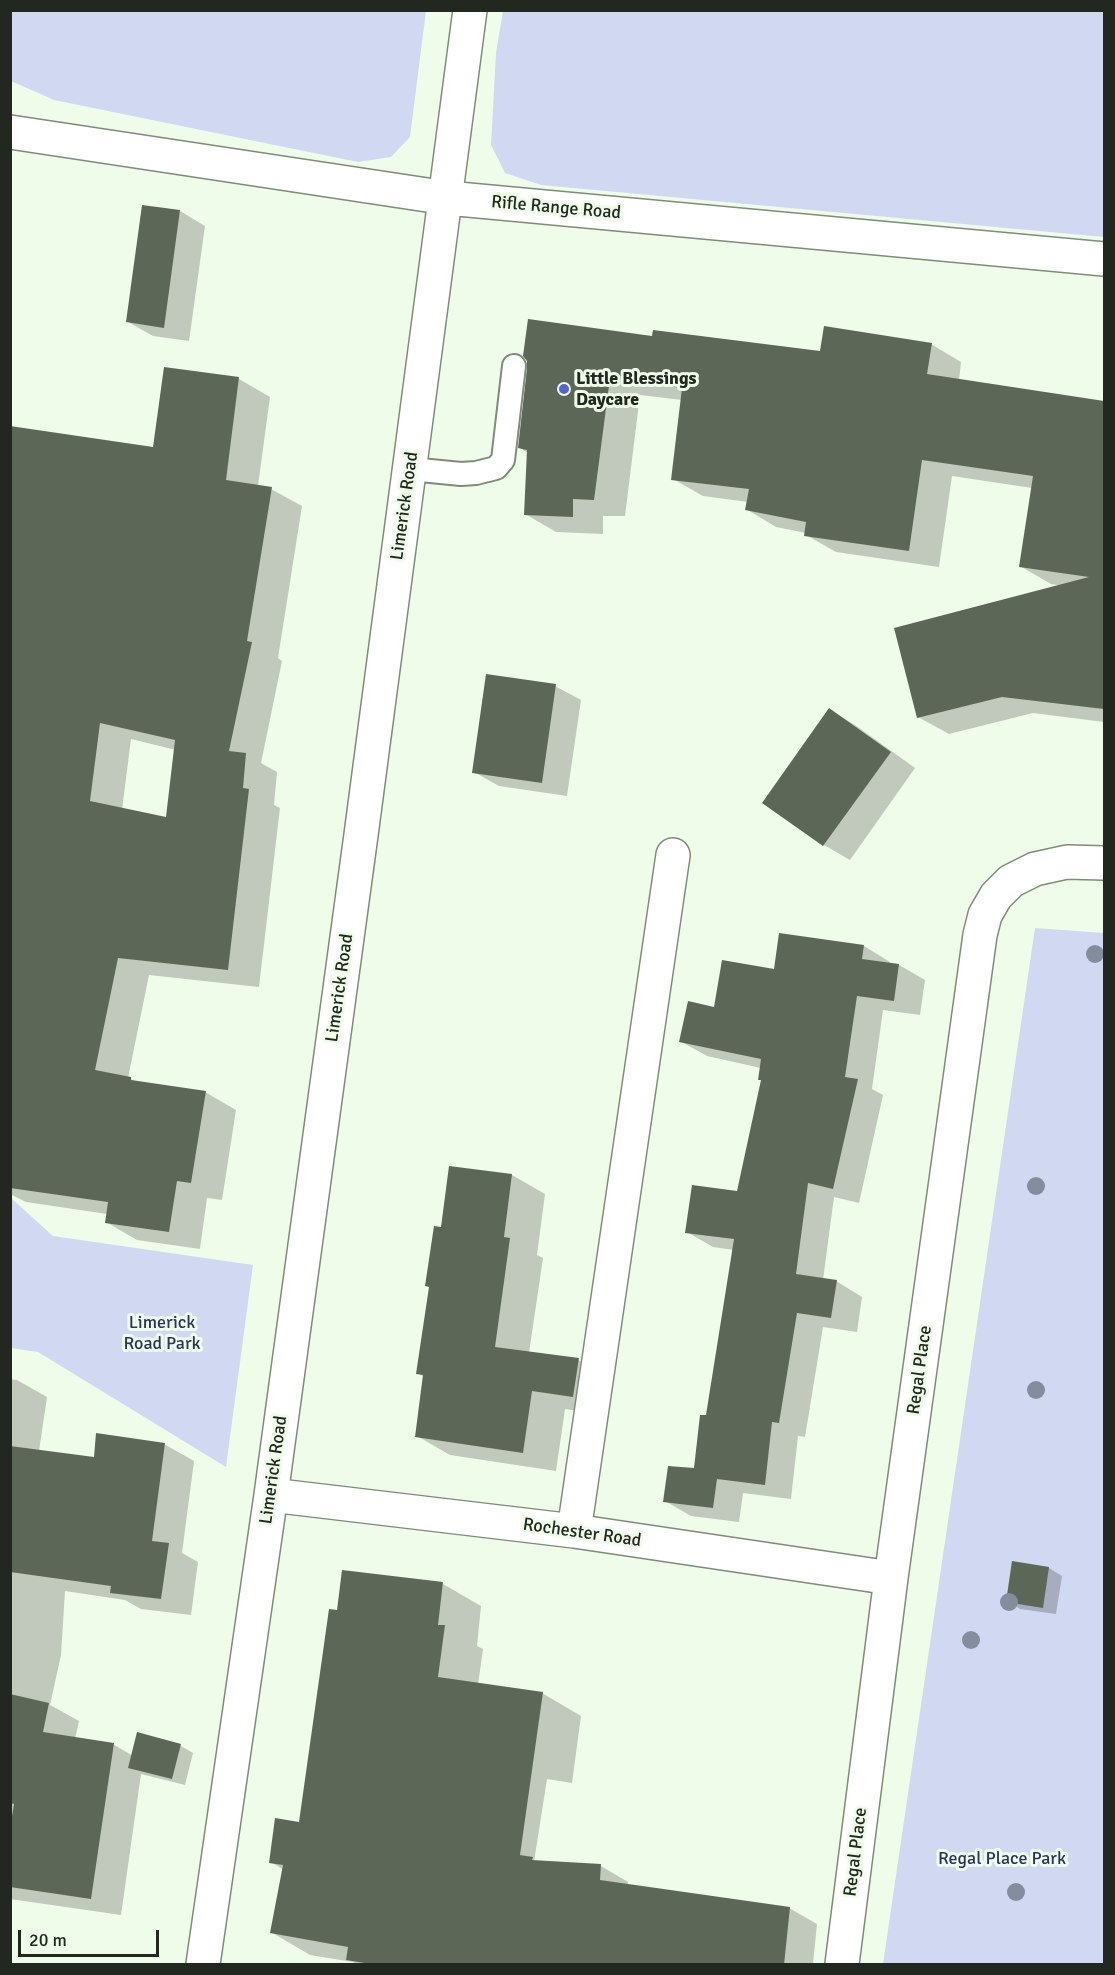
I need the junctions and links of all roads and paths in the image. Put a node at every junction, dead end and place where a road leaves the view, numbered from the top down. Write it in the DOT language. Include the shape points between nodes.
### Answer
graph roads {
  1 [pos="470,10"];
  2 [pos="10,132"];
  3 [pos="447,198"];
  4 [pos="1104,259"];
  5 [pos="514,366"];
  6 [pos="410,469"];
  7 [pos="673,855"];
  8 [pos="1104,863"];
  9 [pos="271,1495"];
  10 [pos="574,1531"];
  11 [pos="891,1578"];
  12 [pos="203,1965"];
  13 [pos="842,1965"];
  1 -- 3 [label="street, Limerick Road"];
  2 -- 3 [label="street, Rifle Range Road"];
  3 -- 4 [label="street, Rifle Range Road"];
  3 -- 6 [label="street, Limerick Road"];
  5 -- 6 [label="lane" via="505,450 496,468 461,474"];
  6 -- 9 [label="street, Limerick Road"];
  7 -- 10 [label="street"];
  8 -- 11 [label="street, Regal Place" via="1067,862 1035,869 1011,881 985,915"];
  9 -- 10 [label="street, Rochester Road"];
  9 -- 12 [label="street, Limerick Road"];
  10 -- 11 [label="street, Rochester Road"];
  11 -- 13 [label="street, Regal Place"];
}
